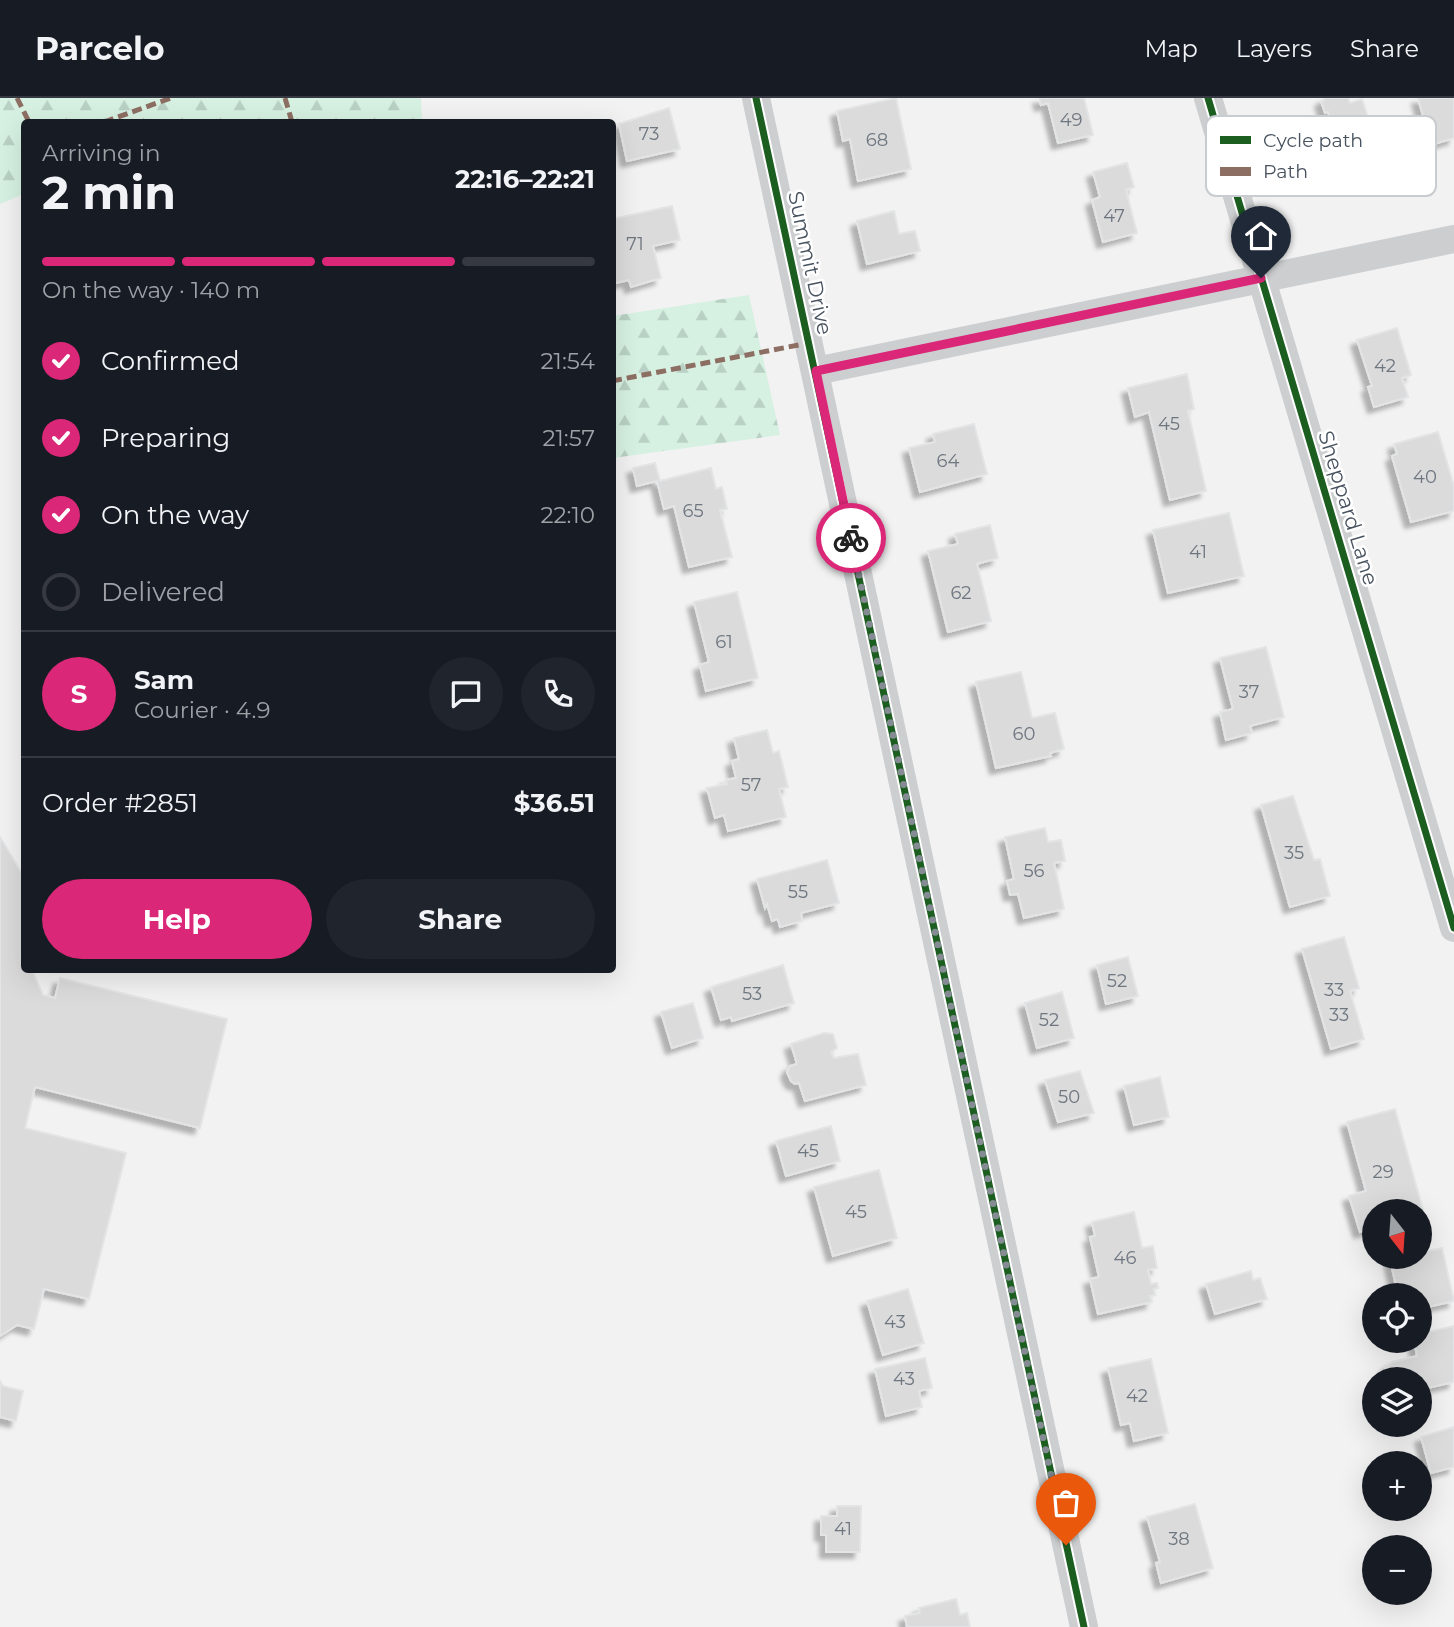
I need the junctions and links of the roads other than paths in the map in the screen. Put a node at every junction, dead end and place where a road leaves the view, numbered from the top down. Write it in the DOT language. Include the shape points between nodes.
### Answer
graph roads {
  1 [pos="756,98"];
  2 [pos="1208,98"];
  3 [pos="1213,116"];
  4 [pos="1237,196"];
  5 [pos="1454,239"];
  6 [pos="1261,278"];
  7 [pos="816,371"];
  8 [pos="1454,928"];
  9 [pos="1084,1627"];
  1 -- 7 [label="street, Summit Drive"];
  2 -- 3 [label="street, Sheppard Lane"];
  4 -- 6 [label="street, Sheppard Lane"];
  5 -- 6 [label="street"];
  6 -- 7 [label="street"];
  6 -- 8 [label="street, Sheppard Lane"];
  7 -- 9 [label="street, Summit Drive"];
}
